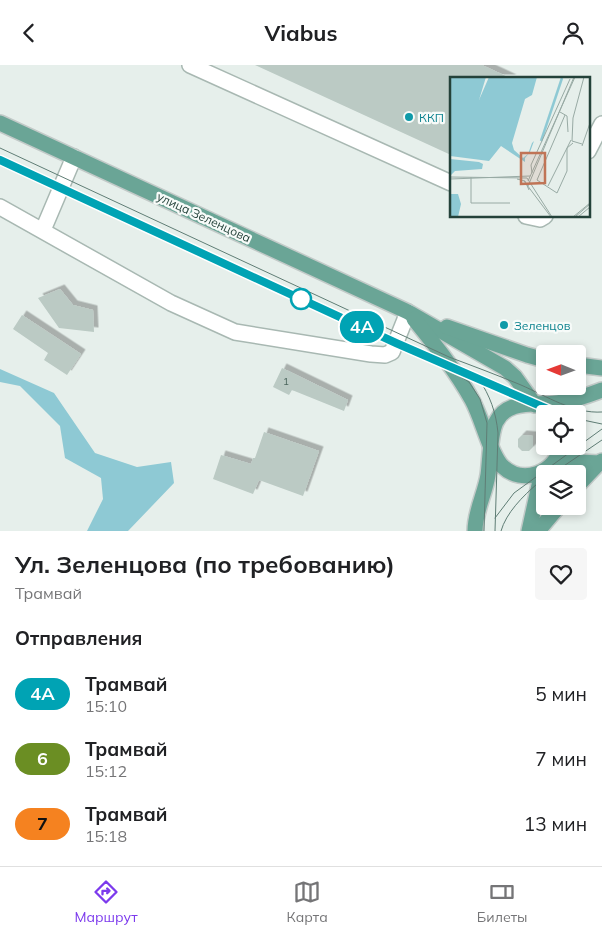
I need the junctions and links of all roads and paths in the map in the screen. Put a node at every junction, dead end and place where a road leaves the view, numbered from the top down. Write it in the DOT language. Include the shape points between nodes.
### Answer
graph roads {
  1 [pos="190,65"];
  2 [pos="0,123"];
  3 [pos="602,124"];
  4 [pos="590,147"];
  5 [pos="74,157"];
  6 [pos="450,183"];
  7 [pos="0,207"];
  8 [pos="531,217"];
  9 [pos="543,217"];
  10 [pos="43,230"];
  11 [pos="408,313"];
  12 [pos="536,358"];
  13 [pos="586,366"];
  14 [pos="602,367"];
  15 [pos="602,390"];
  16 [pos="539,405"];
  17 [pos="555,405"];
  18 [pos="536,408"];
  19 [pos="492,446"];
  20 [pos="600,462"];
  21 [pos="558,465"];
  22 [pos="536,475"];
  23 [pos="586,477"];
  24 [pos="536,499"];
  25 [pos="551,515"];
  26 [pos="475,531"];
  27 [pos="529,531"];
  28 [pos="538,531"];
  1 -- 6 [label="lane"];
  2 -- 5 [label="main road, улица Зеленцова"];
  3 -- 4 [label="lane"];
  5 -- 10 [label="lane"];
  5 -- 11 [label="main road, улица Зеленцова"];
  7 -- 10 [label="lane"];
  8 -- 9 [label="lane"];
  10 -- 11 [label="lane" via="172,303 235,332 385,355 392,352"];
  11 -- 12 [label="main road"];
  11 -- 16 [label="main road, улица Зеленцова" via="505,368"];
  11 -- 19 [label="main road, улица Зеленцова" via="460,379"];
  13 -- 14 [label="main road"];
  15 -- 17 [label="main road"];
  18 -- 19 [label="main road" via="520,405 502,414 495,423"];
  19 -- 22 [label="main road, улица Зеленцова" via="497,460 508,470 521,475"];
  19 -- 26 [label="main road"];
  20 -- 21 [label="main road, улица Зеленцова"];
  20 -- 23 [label="main road"];
  24 -- 27 [label="main road"];
  25 -- 28 [label="main road"];
}
